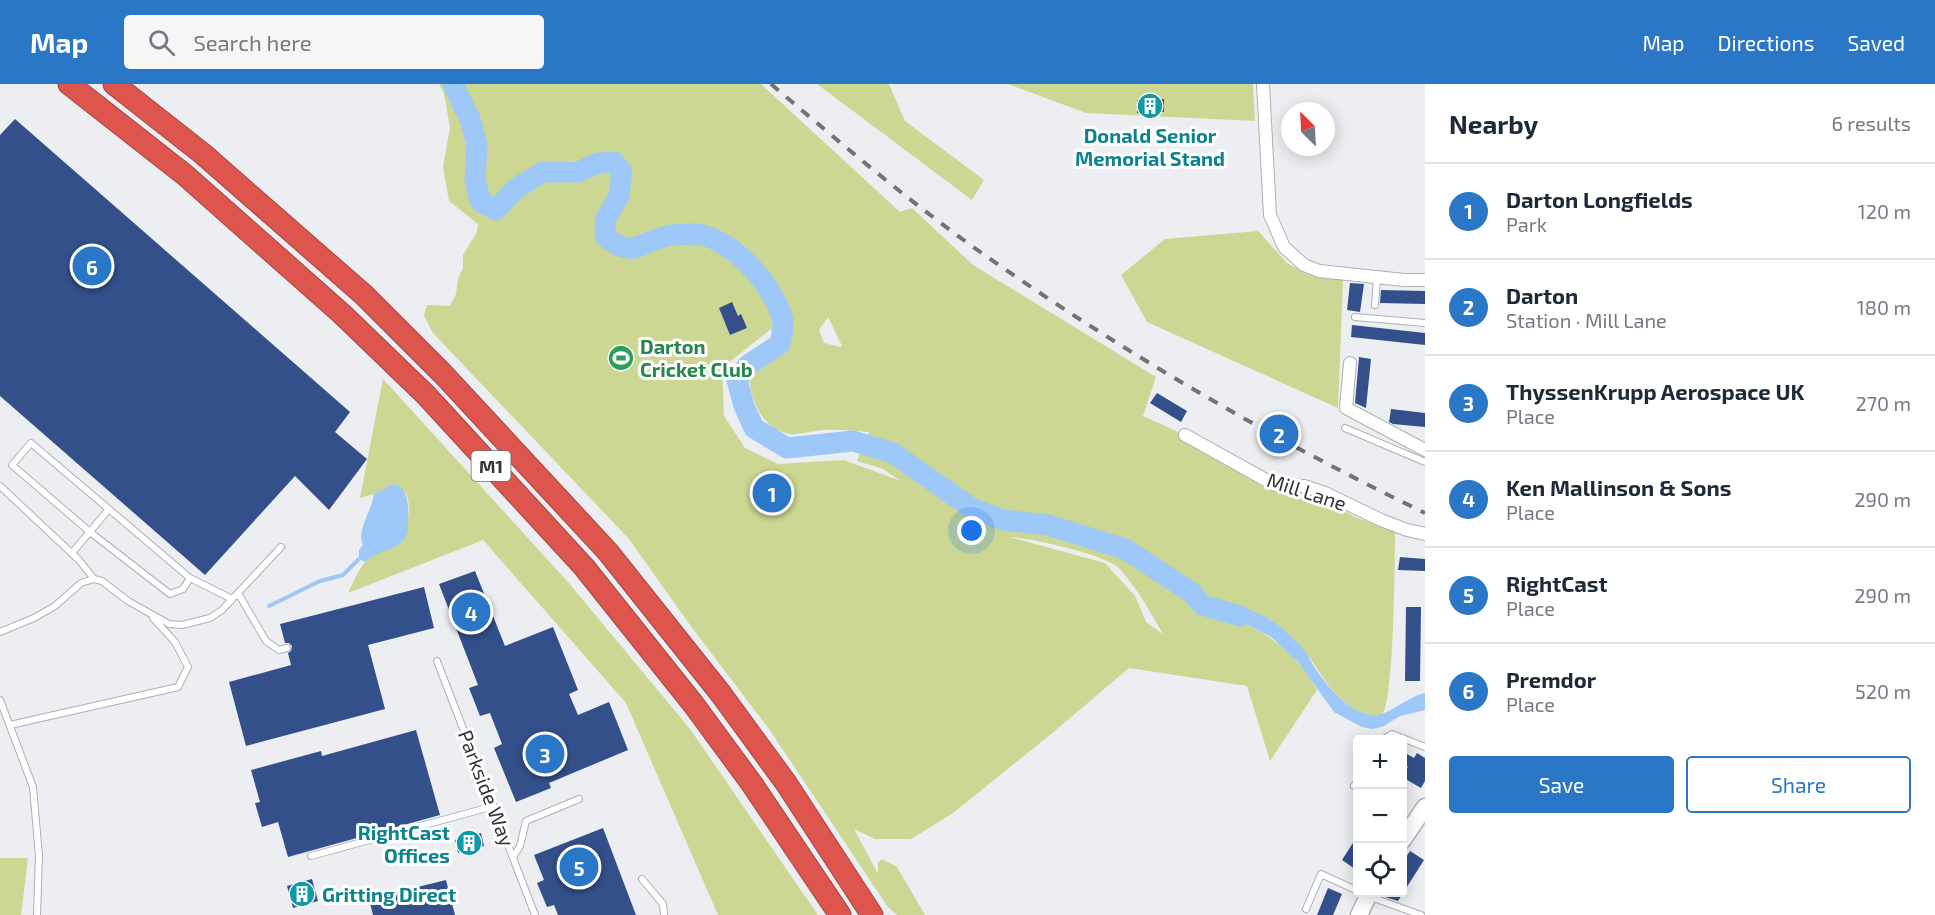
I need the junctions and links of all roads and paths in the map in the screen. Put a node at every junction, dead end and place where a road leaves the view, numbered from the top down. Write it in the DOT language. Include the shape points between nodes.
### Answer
graph roads {
  1 [pos="69,84"];
  2 [pos="114,84"];
  3 [pos="1263,84"];
  4 [pos="1377,278"];
  5 [pos="1425,280"];
  6 [pos="1375,306"];
  7 [pos="1355,317"];
  8 [pos="1425,323"];
  9 [pos="1350,363"];
  10 [pos="1346,428"];
  11 [pos="1191,436"];
  12 [pos="1425,450"];
  13 [pos="1425,462"];
  14 [pos="0,486"];
  15 [pos="109,509"];
  16 [pos="90,532"];
  17 [pos="1425,534"];
  18 [pos="281,547"];
  19 [pos="72,553"];
  20 [pos="190,578"];
  21 [pos="93,579"];
  22 [pos="238,593"];
  23 [pos="232,599"];
  24 [pos="151,615"];
  25 [pos="0,633"];
  26 [pos="286,648"];
  27 [pos="437,661"];
  28 [pos="0,700"];
  29 [pos="10,725"];
  30 [pos="1407,740"];
  31 [pos="1425,747"];
  32 [pos="579,799"];
  33 [pos="494,806"];
  34 [pos="1423,815"];
  35 [pos="1407,835"];
  36 [pos="311,856"];
  37 [pos="514,856"];
  38 [pos="642,879"];
  39 [pos="1353,888"];
  40 [pos="1363,897"];
  41 [pos="1374,897"];
  42 [pos="1306,909"];
  43 [pos="37,915"];
  44 [pos="535,915"];
  45 [pos="664,915"];
  46 [pos="840,915"];
  47 [pos="872,915"];
  48 [pos="1359,915"];
  49 [pos="1421,915"];
  1 -- 46 [label="highway, M1" via="194,182 426,395 592,576 752,784"];
  2 -- 47 [label="highway, M1" via="203,154 364,296 443,374 609,552 786,783"];
  3 -- 4 [label="street" via="1270,215 1284,247 1304,265 1319,271"];
  4 -- 5 [label="street"];
  4 -- 6 [label="lane"];
  7 -- 8 [label="lane"];
  9 -- 12 [label="street" via="1346,408"];
  10 -- 13 [label="lane"];
  11 -- 17 [label="street, Mill Lane" via="1275,485 1304,486 1381,520"];
  14 -- 19 [label="lane"];
  15 -- 16 [label="lane"];
  15 -- 16 [label="lane" via="31,443 12,465"];
  15 -- 20 [label="lane"];
  16 -- 19 [label="lane"];
  16 -- 20 [label="lane" via="170,594 183,589"];
  18 -- 22 [label="lane"];
  19 -- 21 [label="lane"];
  20 -- 23 [label="lane"];
  21 -- 24 [label="lane" via="102,581"];
  21 -- 25 [label="lane" via="81,583 55,606"];
  22 -- 23 [label="lane"];
  22 -- 26 [label="lane" via="266,641 279,650"];
  23 -- 24 [label="lane" via="210,618 182,625 169,624"];
  24 -- 29 [label="lane" via="175,642 188,667 178,687"];
  27 -- 33 [label="lane, Parkside Way"];
  28 -- 29 [label="lane"];
  29 -- 43 [label="lane" via="35,797"];
  30 -- 31 [label="lane"];
  32 -- 37 [label="lane" via="526,821"];
  33 -- 36 [label="lane"];
  33 -- 37 [label="lane, Parkside Way"];
  34 -- 35 [label="main road"];
  37 -- 44 [label="lane, Parkside Way"];
  38 -- 45 [label="lane" via="663,904"];
  39 -- 42 [label="lane" via="1320,874"];
  40 -- 48 [label="main road"];
  41 -- 49 [label="lane"];
}
